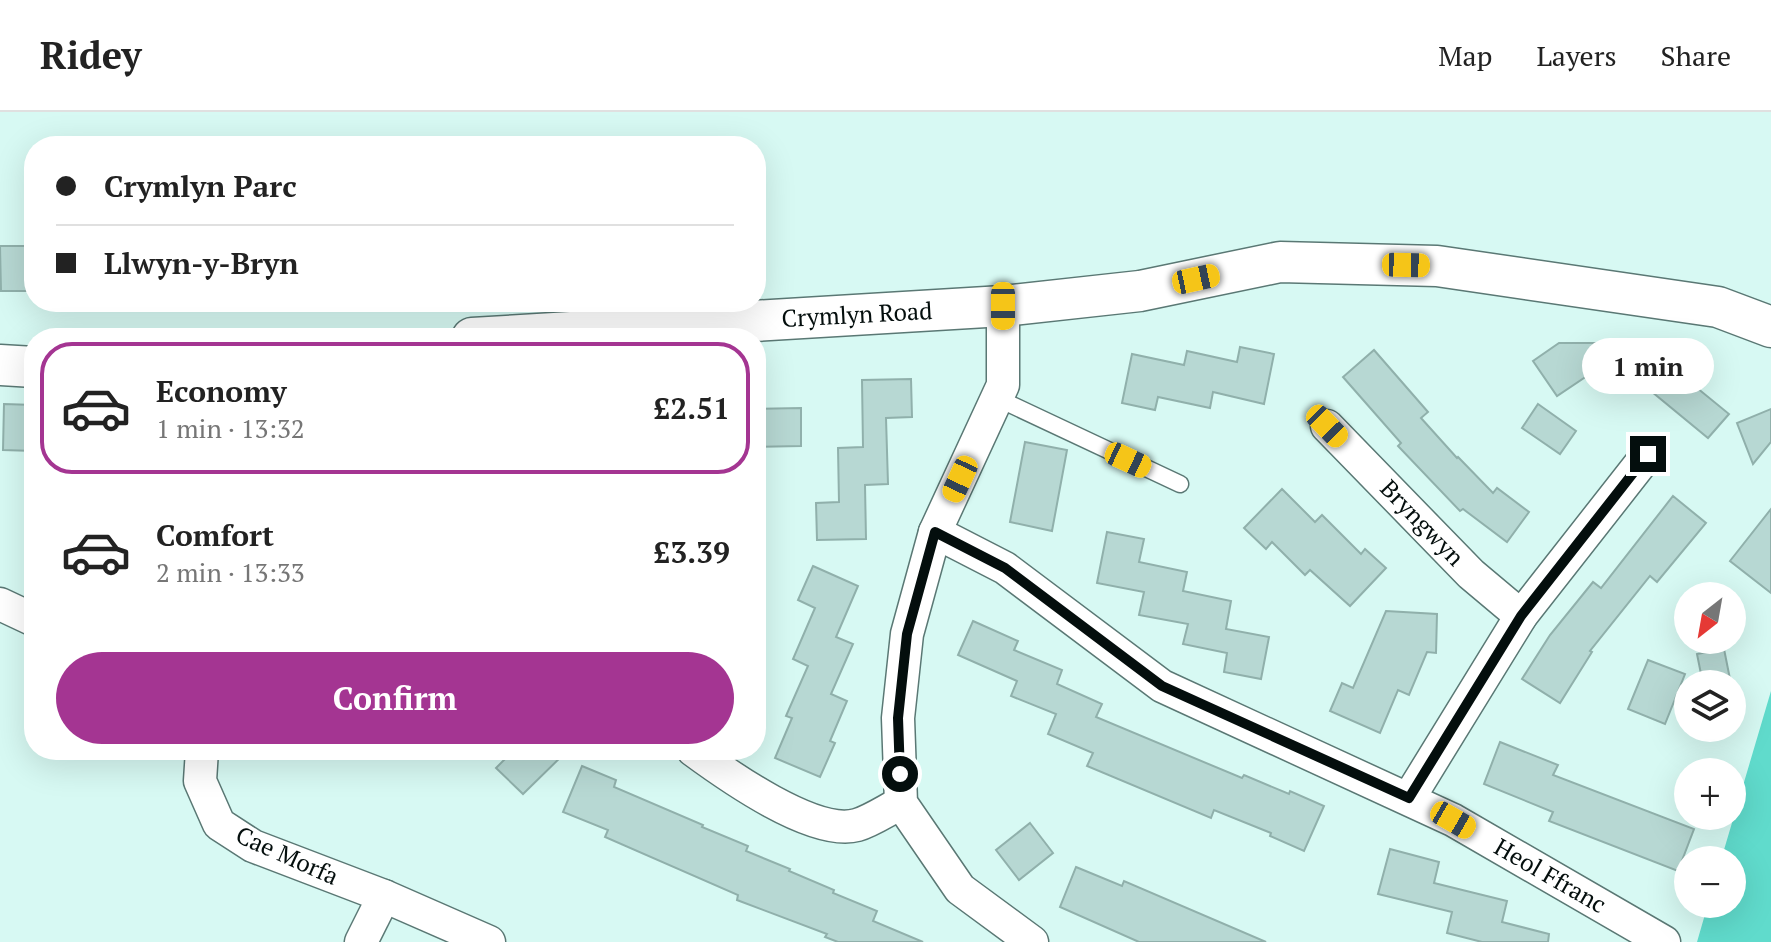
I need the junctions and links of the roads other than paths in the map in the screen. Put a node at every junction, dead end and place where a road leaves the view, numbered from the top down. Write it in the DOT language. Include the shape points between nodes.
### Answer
graph roads {
  1 [pos="1003,306"];
  2 [pos="1771,327"];
  3 [pos="638,328"];
  4 [pos="0,365"];
  5 [pos="24,366"];
  6 [pos="997,398"];
  7 [pos="1327,426"];
  8 [pos="1648,454"];
  9 [pos="1180,484"];
  10 [pos="935,532"];
  11 [pos="0,604"];
  12 [pos="24,615"];
  13 [pos="1521,616"];
  14 [pos="201,760"];
  15 [pos="706,760"];
  16 [pos="1409,798"];
  17 [pos="901,803"];
  18 [pos="384,896"];
  19 [pos="361,942"];
  20 [pos="489,942"];
  21 [pos="1032,942"];
  22 [pos="1664,942"];
  1 -- 2 [label="street, Crymlyn Road" via="1140,291 1280,262 1437,266 1718,307"];
  1 -- 3 [label="street, Crymlyn Road"];
  1 -- 6 [label="street" via="1003,385"];
  4 -- 5 [label="street"];
  6 -- 9 [label="lane"];
  6 -- 10 [label="street"];
  7 -- 13 [label="street, Bryngwyn" via="1471,574"];
  8 -- 13 [label="street"];
  10 -- 16 [label="street, Heol Ffranc" via="1005,568 1162,686"];
  10 -- 17 [label="street" via="907,634 898,718"];
  11 -- 12 [label="street"];
  13 -- 16 [label="street"];
  14 -- 18 [label="street, Cae Morfa" via="200,781 219,824 253,846"];
  15 -- 17 [label="street" via="734,781 823,825 856,825"];
  16 -- 22 [label="street, Heol Ffranc"];
  17 -- 21 [label="street" via="960,889"];
  18 -- 19 [label="street"];
  18 -- 20 [label="street, Cae Morfa"];
}
